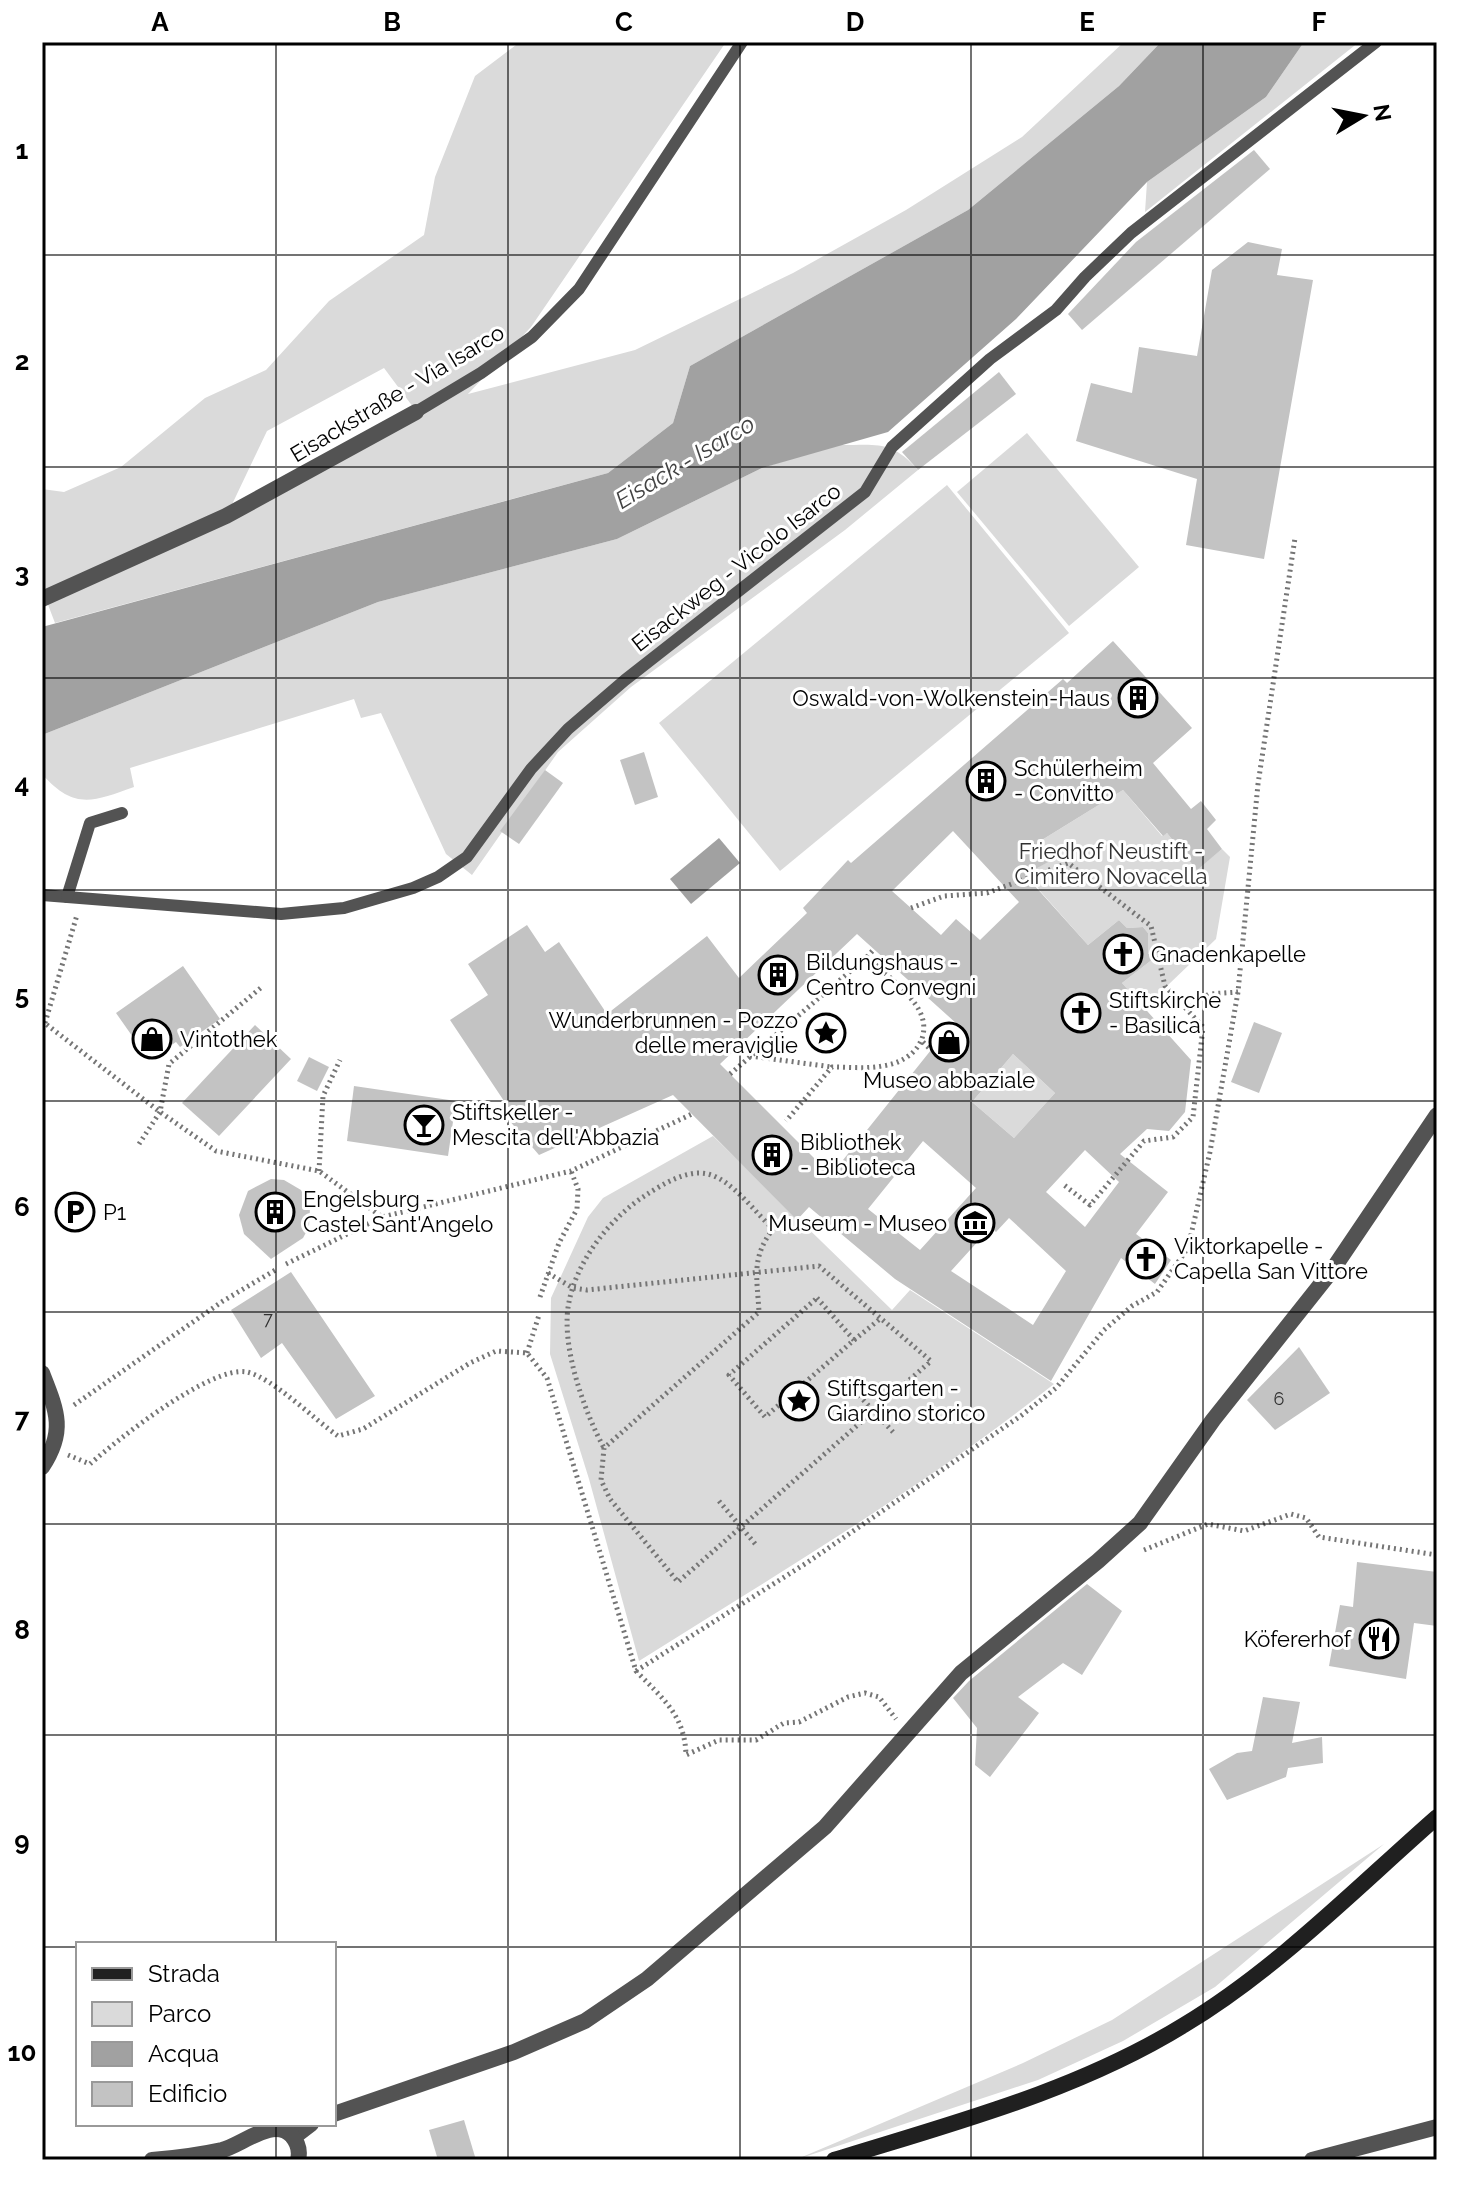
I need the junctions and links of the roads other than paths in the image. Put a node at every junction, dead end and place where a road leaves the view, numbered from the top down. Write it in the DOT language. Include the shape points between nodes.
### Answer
graph roads {
  1 [pos="742,42"];
  2 [pos="1376,42"];
  3 [pos="416,412"];
  4 [pos="43,595"];
  5 [pos="122,813"];
  6 [pos="42,895"];
  7 [pos="67,897"];
  8 [pos="1437,1115"];
  9 [pos="42,1373"];
  10 [pos="42,1467"];
  11 [pos="1437,1817"];
  12 [pos="336,2113"];
  13 [pos="308,2126"];
  14 [pos="1437,2127"];
  15 [pos="294,2137"];
  16 [pos="152,2160"];
  17 [pos="298,2160"];
  18 [pos="834,2160"];
  19 [pos="1312,2160"];
  1 -- 3 [label="lane, Eisackstraße - Via Isarco" via="579,289 532,337"];
  2 -- 7 [label="lane, Eisackweg - Vicolo Isarco" via="1131,233 1056,310 990,359 892,447 865,492 568,729 531,769 467,857 438,877 344,908 281,914"];
  3 -- 4 [label="street, Eisackstraße - Via Isarco" via="226,516"];
  5 -- 7 [label="lane" via="90,823"];
  6 -- 7 [label="lane, Eisackweg - Vicolo Isarco"];
  8 -- 12 [label="street" via="1333,1269 1213,1420 1140,1523 961,1673 825,1827 615,2003 585,2021 514,2052"];
  9 -- 10 [label="street" via="57,1417 55,1449"];
  11 -- 18 [label="main road" via="1260,1972 1148,2047 1004,2108"];
  13 -- 15 [label="street"];
  14 -- 19 [label="street"];
  15 -- 16 [label="street" via="284,2130 265,2130 226,2149"];
  15 -- 17 [label="street"];
}
